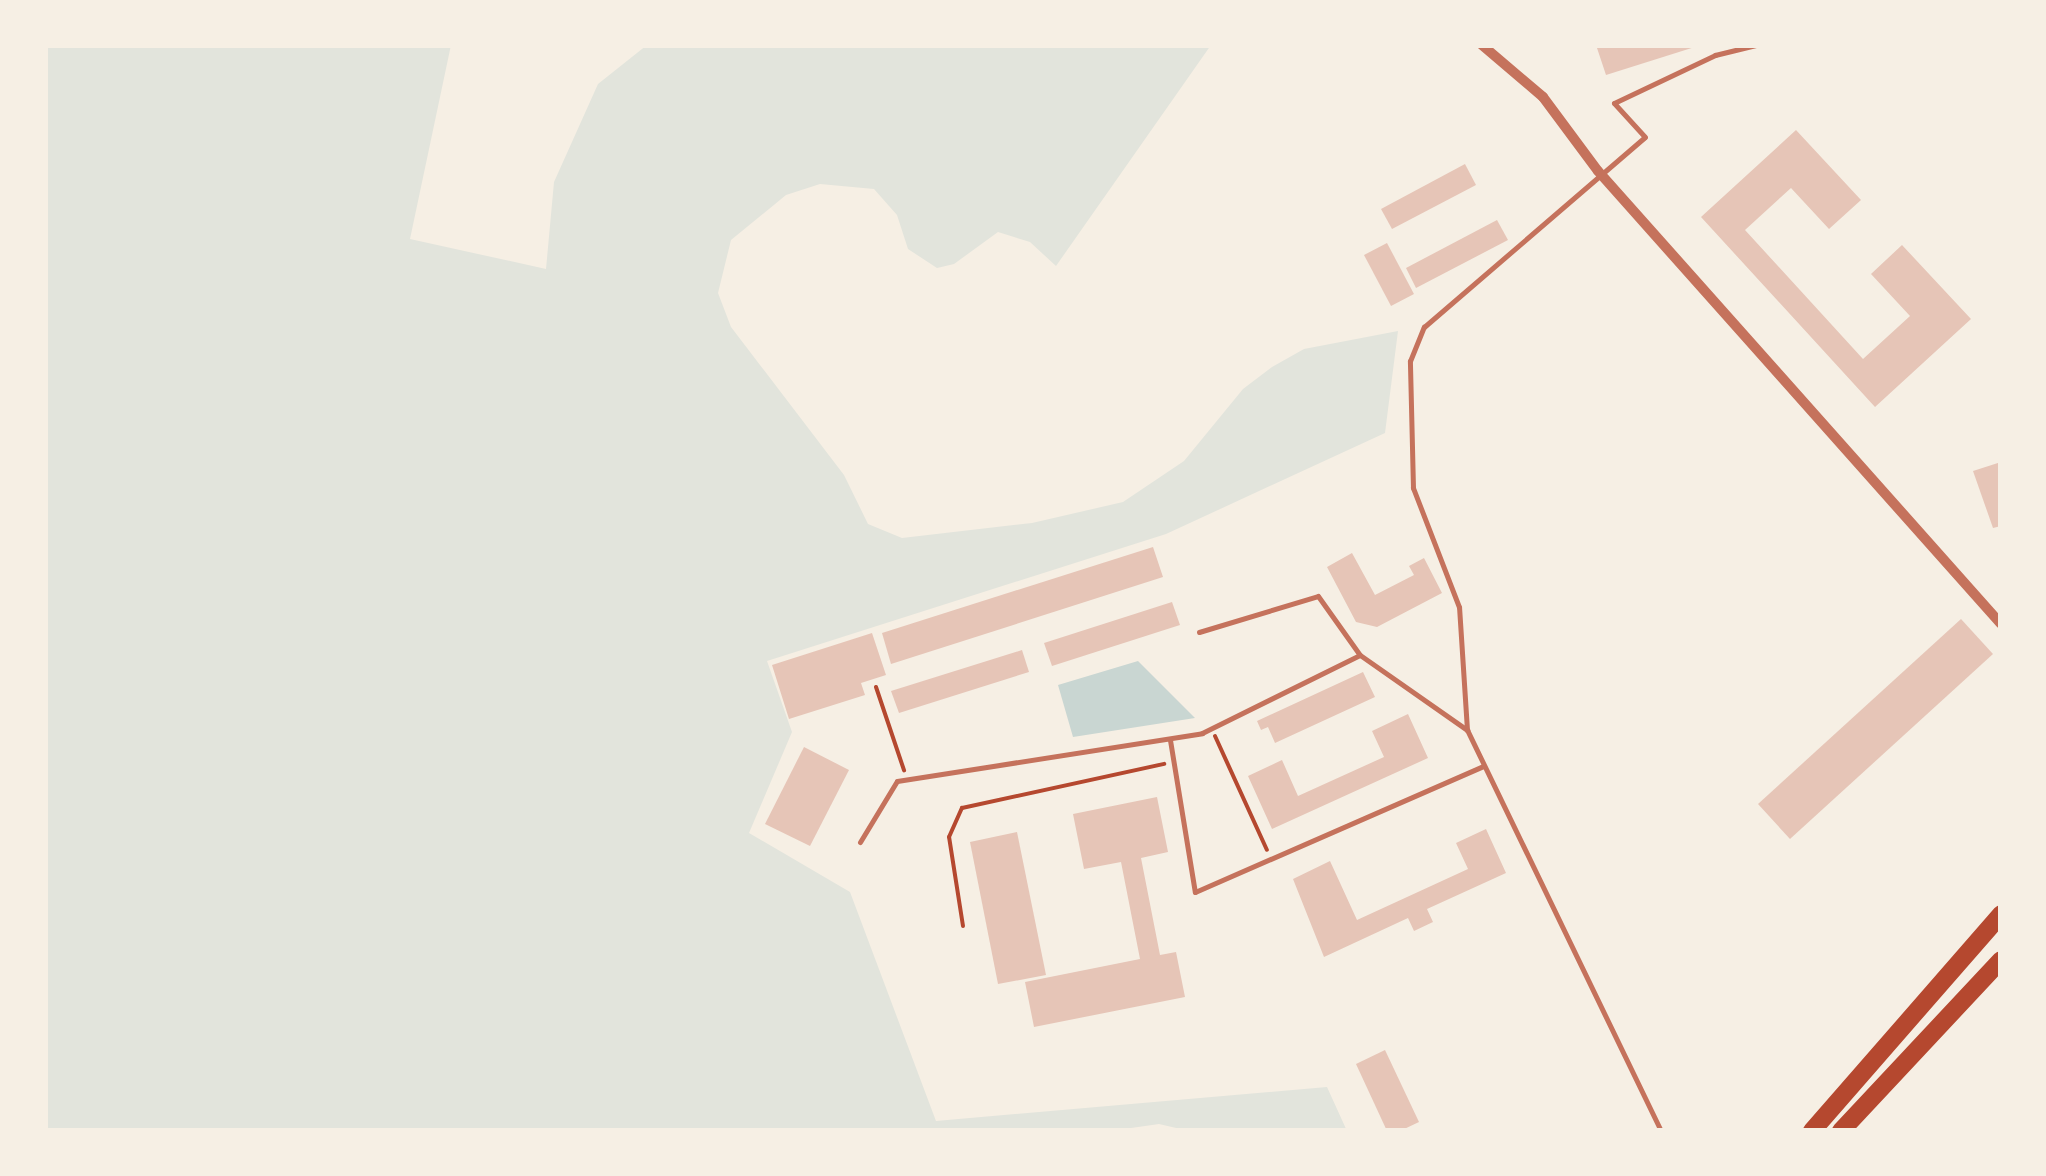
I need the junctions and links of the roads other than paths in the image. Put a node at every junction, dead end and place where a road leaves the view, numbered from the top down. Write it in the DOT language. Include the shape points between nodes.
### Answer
graph roads {
  1 [pos="1482,45"];
  2 [pos="1756,45"];
  3 [pos="2001,624"];
  4 [pos="1200,632"];
  5 [pos="1360,655"];
  6 [pos="1467,730"];
  7 [pos="1170,740"];
  8 [pos="1484,766"];
  9 [pos="860,842"];
  10 [pos="2001,914"];
  11 [pos="2001,960"];
  12 [pos="1661,1131"];
  13 [pos="1812,1131"];
  14 [pos="1841,1131"];
  1 -- 3 [label="street" via="1544,97 1598,171"];
  2 -- 6 [label="lane" via="1715,55 1614,102 1645,137 1424,327 1411,352 1413,488 1459,607"];
  4 -- 5 [label="lane" via="1318,596"];
  5 -- 6 [label="lane"];
  5 -- 7 [label="lane" via="1212,728"];
  6 -- 8 [label="lane"];
  7 -- 8 [label="lane" via="1195,892"];
  7 -- 9 [label="lane" via="898,782"];
  8 -- 12 [label="lane"];
  10 -- 13 [label="highway"];
  11 -- 14 [label="highway"];
}
